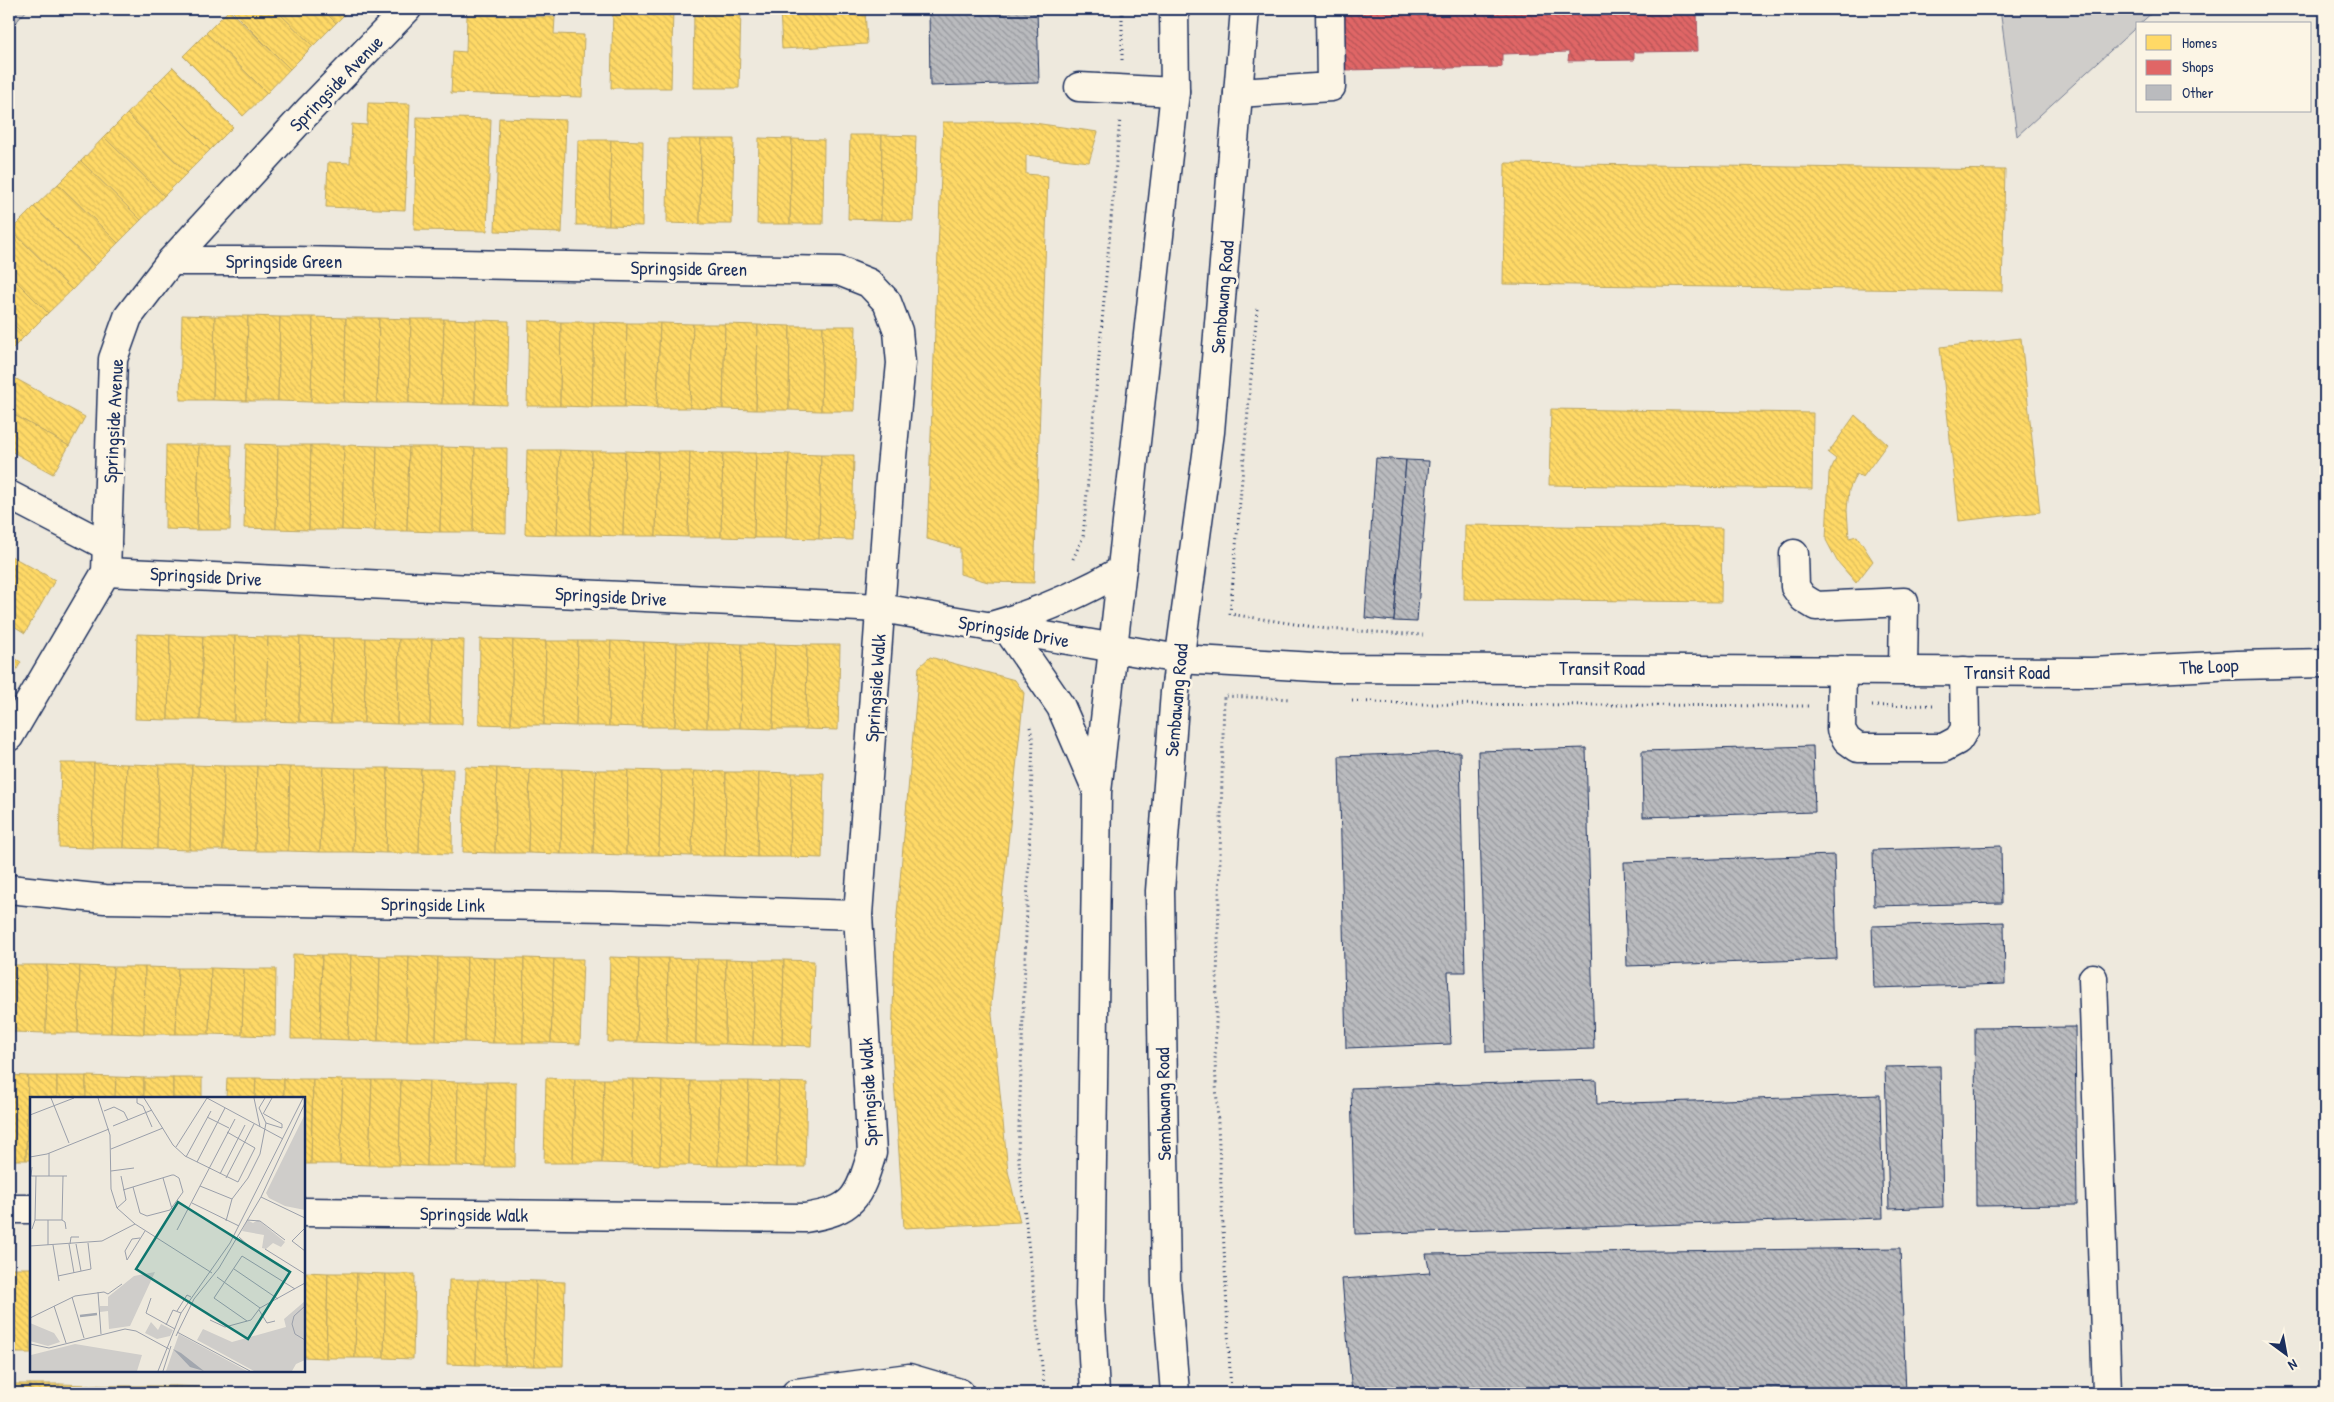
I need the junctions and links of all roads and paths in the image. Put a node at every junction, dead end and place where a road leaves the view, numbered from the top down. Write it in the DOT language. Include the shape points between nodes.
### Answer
graph roads {
  1 [pos="408,9"];
  2 [pos="1122,9"];
  3 [pos="1174,9"];
  4 [pos="1245,9"];
  5 [pos="1330,9"];
  6 [pos="1079,87"];
  7 [pos="1123,89"];
  8 [pos="1175,92"];
  9 [pos="1238,93"];
  10 [pos="171,261"];
  11 [pos="1257,309"];
  12 [pos="9,495"];
  13 [pos="1794,554"];
  14 [pos="1073,558"];
  15 [pos="106,559"];
  16 [pos="1122,570"];
  17 [pos="881,608"];
  18 [pos="998,629"];
  19 [pos="1426,636"];
  20 [pos="1113,647"];
  21 [pos="1179,658"];
  22 [pos="2325,663"];
  23 [pos="1842,670"];
  24 [pos="1903,671"];
  25 [pos="1964,671"];
  26 [pos="2092,672"];
  27 [pos="1292,699"];
  28 [pos="1351,701"];
  29 [pos="1965,704"];
  30 [pos="1840,706"];
  31 [pos="1030,727"];
  32 [pos="9,737"];
  33 [pos="1097,792"];
  34 [pos="9,889"];
  35 [pos="858,914"];
  36 [pos="2093,978"];
  37 [pos="9,1209"];
  38 [pos="30,1209"];
  39 [pos="305,1212"];
  40 [pos="796,1393"];
  41 [pos="960,1393"];
  42 [pos="1045,1393"];
  43 [pos="1095,1393"];
  44 [pos="1175,1393"];
  45 [pos="1231,1393"];
  46 [pos="2107,1393"];
  1 -- 10 [label="street, Springside Avenue" via="310,108"];
  2 -- 7 [label="path"];
  3 -- 8 [label="street"];
  4 -- 9 [label="street, Sembawang Road"];
  5 -- 9 [label="street" via="1331,87"];
  6 -- 7 [label="street"];
  7 -- 8 [label="street"];
  7 -- 14 [label="path" via="1083,537"];
  8 -- 16 [label="street"];
  9 -- 21 [label="street, Sembawang Road" via="1210,432"];
  10 -- 15 [label="street, Springside Avenue" via="128,317 114,359"];
  10 -- 17 [label="street, Springside Green" via="294,260 839,271 869,284 887,302 898,331 901,362"];
  11 -- 19 [label="path" via="1230,614 1327,628"];
  12 -- 15 [label="street, Springside Drive"];
  13 -- 24 [label="street" via="1794,587 1816,606 1904,602"];
  15 -- 17 [label="street, Springside Drive"];
  15 -- 32 [label="street, Springside Avenue"];
  16 -- 18 [label="street" via="1087,591"];
  16 -- 20 [label="street"];
  17 -- 18 [label="street, Springside Drive"];
  17 -- 35 [label="street, Springside Walk"];
  18 -- 20 [label="street, Springside Drive"];
  18 -- 33 [label="street" via="1061,707"];
  20 -- 21 [label="street, Transit Road"];
  20 -- 33 [label="street"];
  21 -- 23 [label="street, Transit Road" via="1332,668"];
  21 -- 44 [label="street, Sembawang Road" via="1160,891 1166,1283"];
  22 -- 26 [label="street, The Loop"];
  23 -- 24 [label="street, Transit Road"];
  23 -- 30 [label="street"];
  24 -- 25 [label="street, Transit Road"];
  25 -- 26 [label="street, Transit Road"];
  25 -- 29 [label="street"];
  27 -- 45 [label="path" via="1224,696 1215,1062"];
  28 -- 30 [label="path"];
  29 -- 30 [label="path"];
  29 -- 30 [label="street" via="1965,729 1958,740 1943,748 1858,748 1847,740 1841,730"];
  31 -- 42 [label="path" via="1033,742 1018,1153"];
  33 -- 43 [label="street" via="1090,1304"];
  34 -- 35 [label="street, Springside Link" via="105,899"];
  35 -- 39 [label="street, Springside Walk" via="872,1153 862,1186 852,1202 831,1214 805,1218"];
  36 -- 46 [label="street"];
  37 -- 38 [label="street"];
  40 -- 41 [label="street" via="909,1378"];
}
